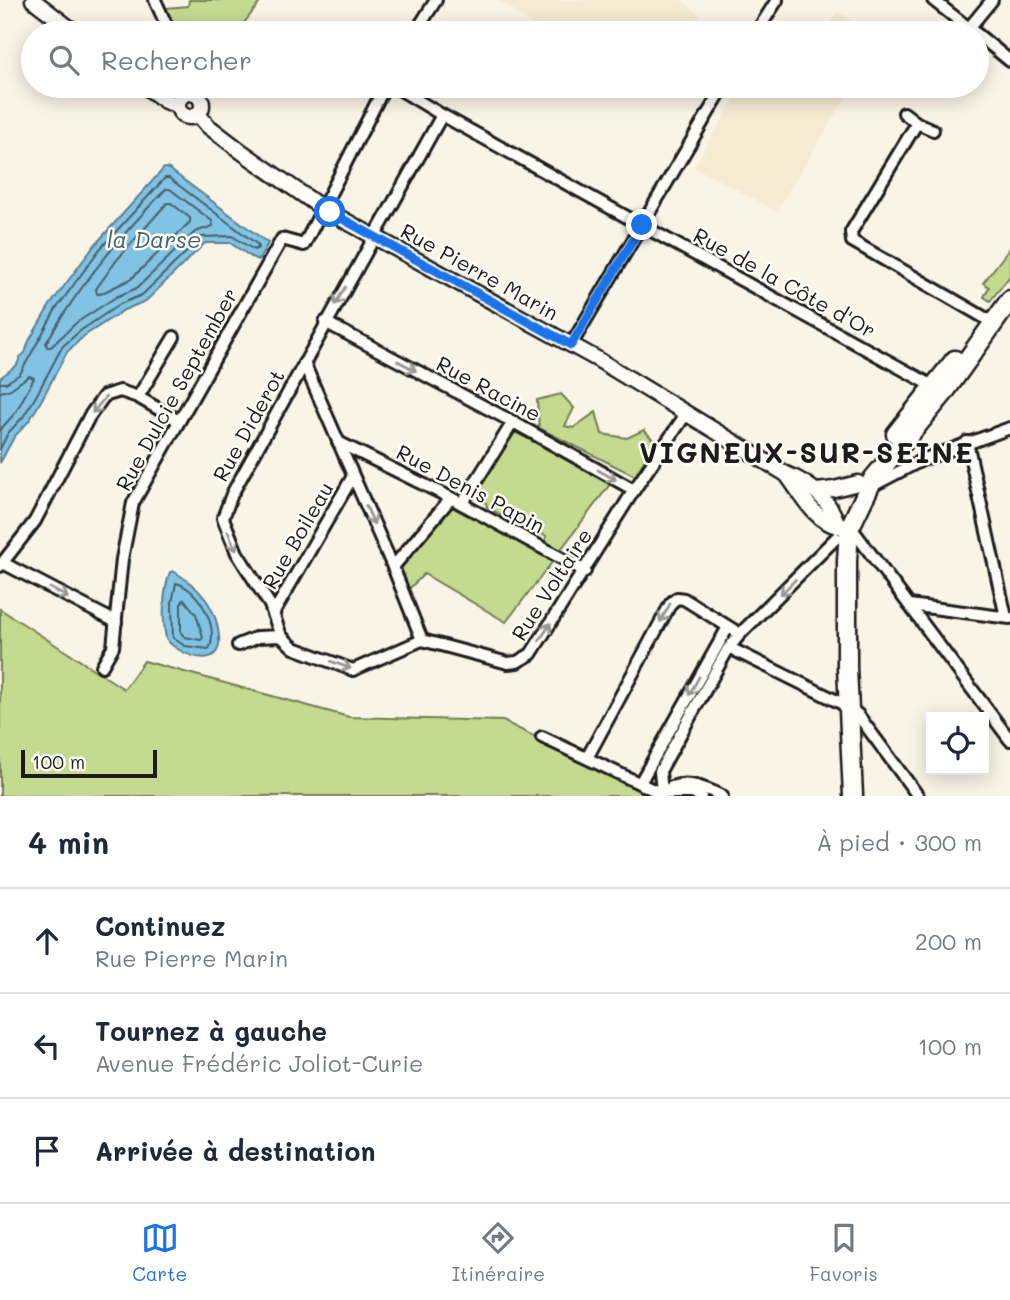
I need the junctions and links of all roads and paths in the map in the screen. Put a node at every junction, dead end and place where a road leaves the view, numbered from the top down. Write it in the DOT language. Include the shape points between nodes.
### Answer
graph roads {
  1 [pos="33,0"];
  2 [pos="155,0"];
  3 [pos="436,0"];
  4 [pos="777,0"];
  5 [pos="933,0"];
  6 [pos="992,0"];
  7 [pos="60,21"];
  8 [pos="165,21"];
  9 [pos="423,21"];
  10 [pos="763,21"];
  11 [pos="960,21"];
  12 [pos="980,21"];
  13 [pos="989,44"];
  14 [pos="1010,61"];
  15 [pos="161,98"];
  16 [pos="181,98"];
  17 [pos="199,98"];
  18 [pos="379,98"];
  19 [pos="415,98"];
  20 [pos="717,98"];
  21 [pos="177,105"];
  22 [pos="904,113"];
  23 [pos="198,114"];
  24 [pos="442,115"];
  25 [pos="917,123"];
  26 [pos="933,130"];
  27 [pos="322,208"];
  28 [pos="642,225"];
  29 [pos="374,237"];
  30 [pos="1010,300"];
  31 [pos="325,322"];
  32 [pos="992,322"];
  33 [pos="174,337"];
  34 [pos="571,345"];
  35 [pos="304,363"];
  36 [pos="933,386"];
  37 [pos="138,397"];
  38 [pos="686,414"];
  39 [pos="179,421"];
  40 [pos="513,422"];
  41 [pos="1010,428"];
  42 [pos="338,442"];
  43 [pos="967,442"];
  44 [pos="922,460"];
  45 [pos="885,463"];
  46 [pos="786,474"];
  47 [pos="353,476"];
  48 [pos="862,488"];
  49 [pos="634,490"];
  50 [pos="817,491"];
  51 [pos="451,498"];
  52 [pos="462,504"];
  53 [pos="842,530"];
  54 [pos="1,565"];
  55 [pos="393,567"];
  56 [pos="585,571"];
  57 [pos="909,604"];
  58 [pos="273,614"];
  59 [pos="1008,618"];
  60 [pos="116,622"];
  61 [pos="728,627"];
  62 [pos="740,634"];
  63 [pos="281,636"];
  64 [pos="422,640"];
  65 [pos="238,645"];
  66 [pos="736,651"];
  67 [pos="102,666"];
  68 [pos="847,667"];
  69 [pos="849,707"];
  70 [pos="542,737"];
  71 [pos="1010,740"];
  72 [pos="587,758"];
  73 [pos="640,783"];
  74 [pos="659,795"];
  75 [pos="701,796"];
  76 [pos="722,796"];
  77 [pos="853,796"];
  78 [pos="918,796"];
  1 -- 7 [label="street"];
  2 -- 8 [label="street"];
  3 -- 9 [label="street"];
  4 -- 10 [label="street"];
  5 -- 11 [label="street"];
  6 -- 12 [label="street"];
  13 -- 14 [label="street"];
  15 -- 21 [label="street"];
  16 -- 21 [label="street"];
  17 -- 23 [label="street"];
  18 -- 27 [label="street"];
  19 -- 24 [label="street, Rue de la Côte d'Or"];
  20 -- 28 [label="street"];
  21 -- 23 [label="street" via="187,117"];
  22 -- 25 [label="street"];
  23 -- 27 [label="street, Rue Pierre Marin" via="242,152"];
  24 -- 28 [label="street, Rue de la Côte d'Or"];
  24 -- 29 [label="street, Rue Diderot"];
  25 -- 26 [label="street"];
  25 -- 32 [label="street" via="851,232 852,241"];
  27 -- 29 [label="street, Rue Pierre Marin"];
  27 -- 39 [label="street, Rue Dulcie September" via="304,245 282,239"];
  28 -- 34 [label="street"];
  28 -- 36 [label="street, Rue de la Côte d'Or"];
  29 -- 31 [label="street, Rue Diderot, one-way"];
  29 -- 34 [label="street, Rue Pierre Marin"];
  30 -- 32 [label="main road"];
  31 -- 35 [label="street, Rue Diderot"];
  31 -- 40 [label="street, Rue Racine, one-way"];
  32 -- 36 [label="main road"];
  32 -- 45 [label="main road" via="970,359"];
  33 -- 37 [label="street"];
  34 -- 38 [label="street, Rue Pierre Marin"];
  35 -- 42 [label="street"];
  35 -- 58 [label="street, Rue Diderot, one-way" via="223,518 237,554"];
  36 -- 45 [label="main road"];
  37 -- 39 [label="street"];
  37 -- 54 [label="street, one-way" via="120,391 104,396 35,521"];
  38 -- 46 [label="street, Rue Pierre Marin"];
  38 -- 49 [label="street, Rue Voltaire"];
  39 -- 60 [label="street, Rue Dulcie September" via="133,503"];
  40 -- 49 [label="street, Rue Racine, one-way"];
  40 -- 52 [label="street"];
  41 -- 43 [label="street"];
  42 -- 47 [label="street"];
  42 -- 51 [label="street, Rue Denis Papin"];
  43 -- 44 [label="street"];
  43 -- 59 [label="street"];
  44 -- 45 [label="street"];
  44 -- 45 [label="street"];
  45 -- 48 [label="main road"];
  46 -- 50 [label="street, Rue Pierre Marin"];
  46 -- 53 [label="street, Rue Pierre Marin" via="817,515"];
  47 -- 55 [label="street, one-way"];
  47 -- 58 [label="street, Rue Boileau"];
  48 -- 50 [label="street"];
  48 -- 53 [label="main road"];
  49 -- 56 [label="street, Rue Voltaire"];
  50 -- 53 [label="street, Rue Pierre Marin"];
  51 -- 52 [label="street, Rue Denis Papin"];
  51 -- 55 [label="street"];
  52 -- 56 [label="street, Rue Denis Papin"];
  53 -- 57 [label="street" via="856,534"];
  53 -- 62 [label="street, one-way"];
  53 -- 68 [label="main road"];
  53 -- 68 [label="main road" via="835,562 839,631"];
  54 -- 60 [label="street, one-way"];
  55 -- 64 [label="street"];
  64 -- 56 [label="street, Rue Voltaire, one-way" via="517,662 531,654"];
  57 -- 59 [label="street"];
  57 -- 71 [label="street"];
  58 -- 63 [label="street, Rue Diderot"];
  60 -- 67 [label="street, Rue Dulcie September" via="113,647"];
  61 -- 62 [label="street"];
  61 -- 72 [label="street, one-way" via="684,599 671,603"];
  61 -- 73 [label="street, one-way"];
  62 -- 74 [label="street" via="660,771"];
  63 -- 64 [label="street, one-way" via="294,648 353,670"];
  63 -- 65 [label="street" via="258,637"];
  66 -- 69 [label="street"];
  68 -- 69 [label="main road"];
  69 -- 77 [label="main road"];
  69 -- 78 [label="street"];
  70 -- 72 [label="street"];
  72 -- 73 [label="street"];
  73 -- 74 [label="street"];
  74 -- 75 [label="street"];
  74 -- 76 [label="street" via="672,787 690,785"];
}
